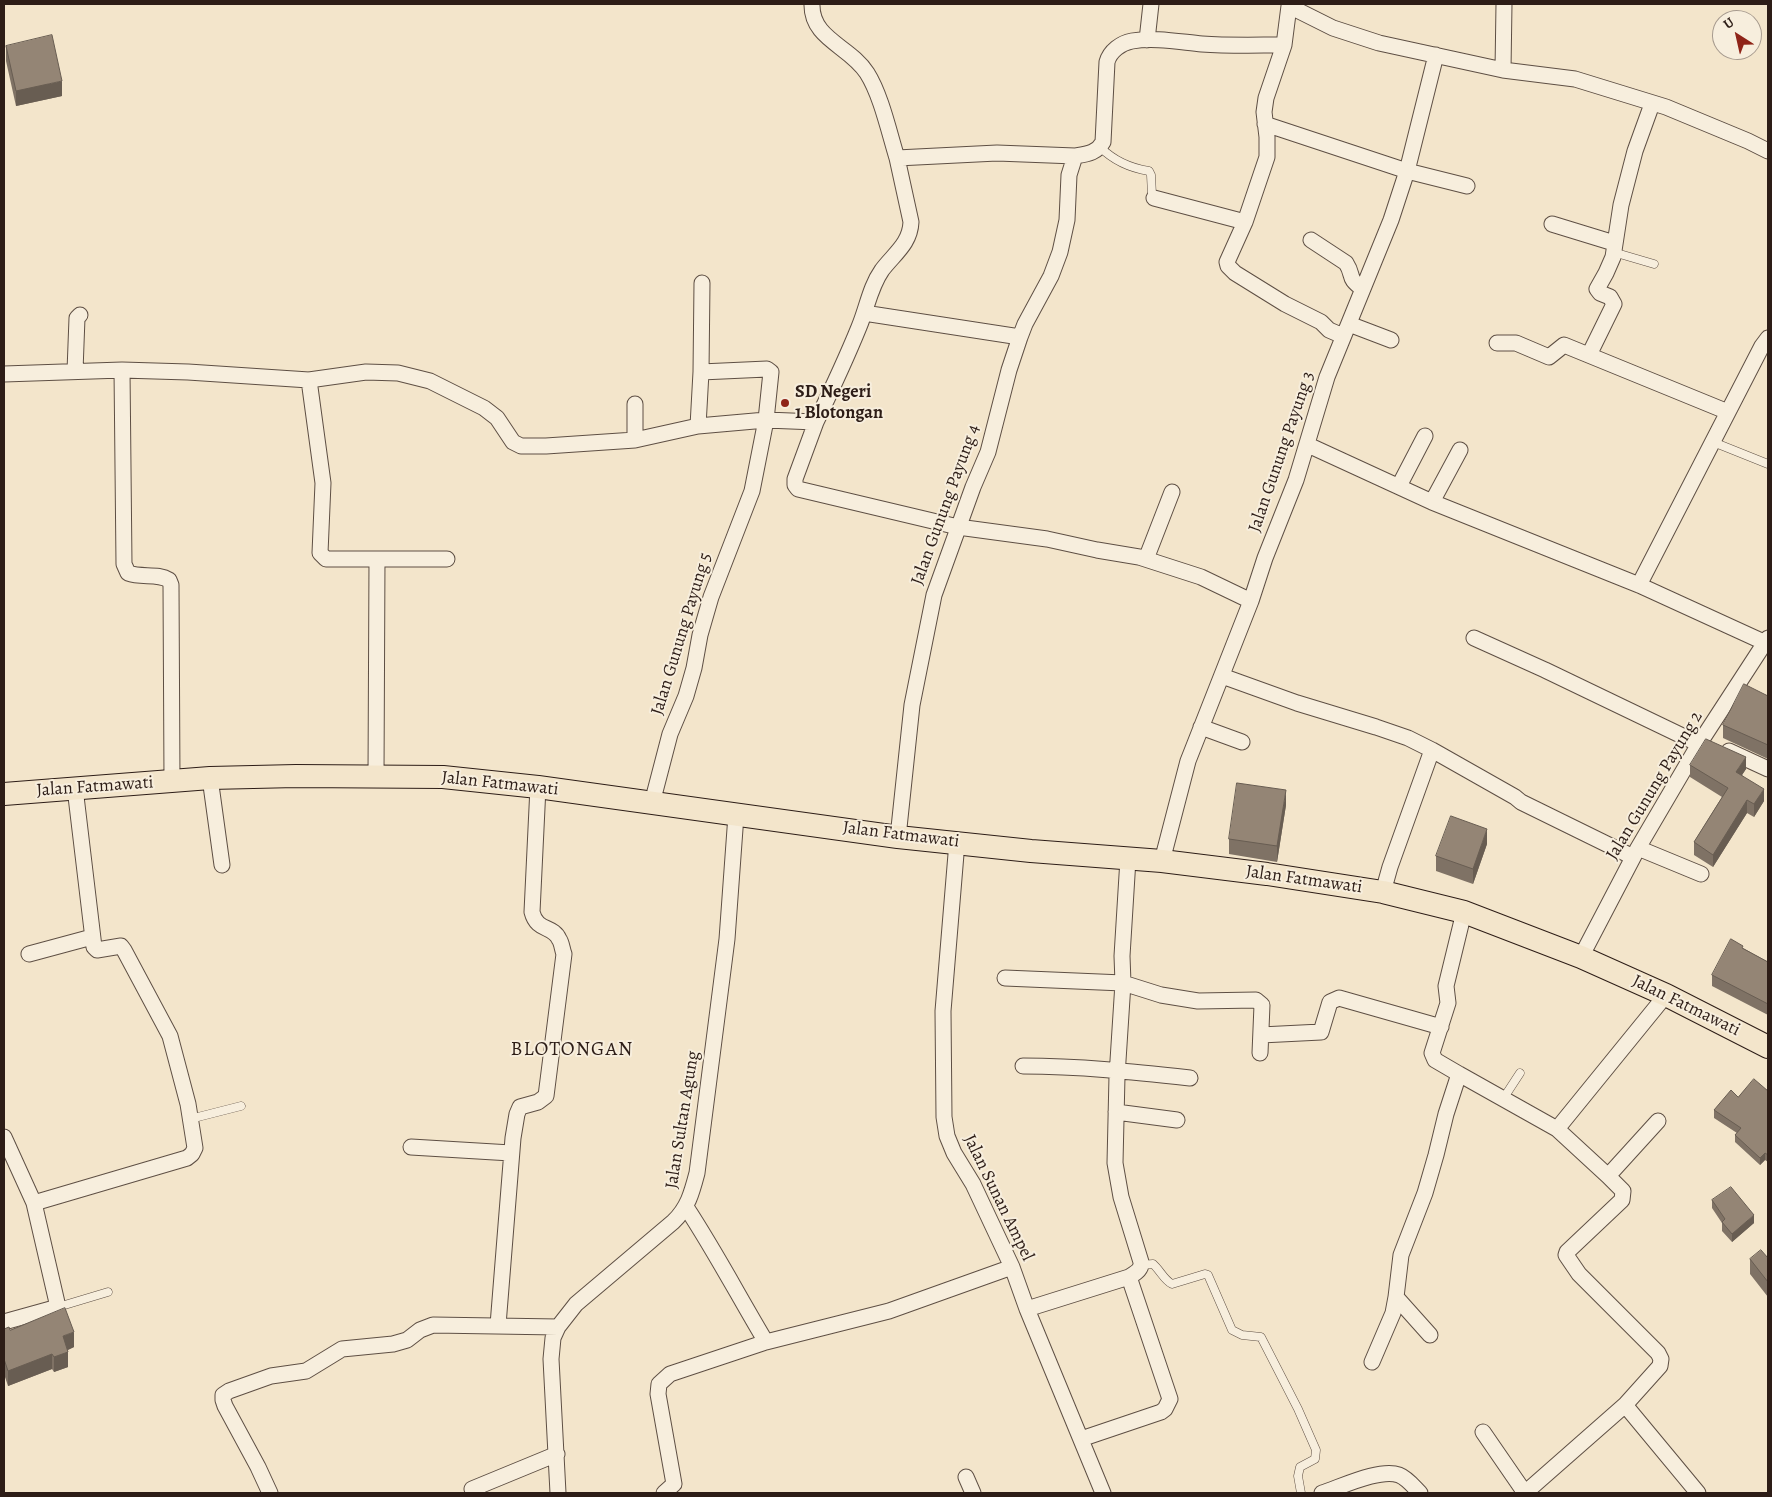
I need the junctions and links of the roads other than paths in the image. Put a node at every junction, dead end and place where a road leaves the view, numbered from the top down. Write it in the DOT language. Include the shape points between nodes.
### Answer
graph roads {
  1 [pos="812,4"];
  2 [pos="1151,4"];
  3 [pos="1504,4"];
  4 [pos="1289,5"];
  5 [pos="1147,40"];
  6 [pos="1284,45"];
  7 [pos="1436,55"];
  8 [pos="1503,70"];
  9 [pos="1652,104"];
  10 [pos="1265,124"];
  11 [pos="1100,147"];
  12 [pos="1768,151"];
  13 [pos="1075,156"];
  14 [pos="897,158"];
  15 [pos="1406,171"];
  16 [pos="1467,186"];
  17 [pos="1154,198"];
  18 [pos="1245,222"];
  19 [pos="1552,224"];
  20 [pos="1311,240"];
  21 [pos="1614,248"];
  22 [pos="1654,264"];
  23 [pos="702,283"];
  24 [pos="1363,289"];
  25 [pos="864,314"];
  26 [pos="80,315"];
  27 [pos="1346,330"];
  28 [pos="1020,337"];
  29 [pos="1768,338"];
  30 [pos="1391,340"];
  31 [pos="1497,343"];
  32 [pos="1589,355"];
  33 [pos="122,370"];
  34 [pos="75,371"];
  35 [pos="701,372"];
  36 [pos="4,374"];
  37 [pos="309,380"];
  38 [pos="635,404"];
  39 [pos="1728,412"];
  40 [pos="766,420"];
  41 [pos="816,422"];
  42 [pos="698,426"];
  43 [pos="1425,436"];
  44 [pos="635,440"];
  45 [pos="1713,442"];
  46 [pos="1308,445"];
  47 [pos="1460,450"];
  48 [pos="1768,464"];
  49 [pos="1399,486"];
  50 [pos="1172,492"];
  51 [pos="1432,502"];
  52 [pos="958,527"];
  53 [pos="377,559"];
  54 [pos="447,559"];
  55 [pos="1146,559"];
  56 [pos="1639,585"];
  57 [pos="1251,601"];
  58 [pos="1474,638"];
  59 [pos="1767,641"];
  60 [pos="1222,676"];
  61 [pos="1201,727"];
  62 [pos="1701,741"];
  63 [pos="1242,742"];
  64 [pos="1432,750"];
  65 [pos="1768,769"];
  66 [pos="376,776"];
  67 [pos="210,778"];
  68 [pos="172,781"];
  69 [pos="538,787"];
  70 [pos="75,788"];
  71 [pos="4,794"];
  72 [pos="652,802"];
  73 [pos="736,815"];
  74 [pos="898,837"];
  75 [pos="957,842"];
  76 [pos="1636,853"];
  77 [pos="1128,859"];
  78 [pos="1162,861"];
  79 [pos="222,866"];
  80 [pos="1701,874"];
  81 [pos="1383,892"];
  82 [pos="1464,912"];
  83 [pos="92,937"];
  84 [pos="29,954"];
  85 [pos="1581,956"];
  86 [pos="1006,978"];
  87 [pos="1123,983"];
  88 [pos="1666,995"];
  89 [pos="1441,1027"];
  90 [pos="1261,1035"];
  91 [pos="1768,1047"];
  92 [pos="1260,1053"];
  93 [pos="1023,1066"];
  94 [pos="1118,1070"];
  95 [pos="1520,1073"];
  96 [pos="1459,1074"];
  97 [pos="1190,1078"];
  98 [pos="1503,1099"];
  99 [pos="241,1106"];
  100 [pos="1116,1112"];
  101 [pos="190,1118"];
  102 [pos="1177,1120"];
  103 [pos="1658,1121"];
  104 [pos="1557,1129"];
  105 [pos="4,1137"];
  106 [pos="411,1147"];
  107 [pos="511,1153"];
  108 [pos="8,1157"];
  109 [pos="1608,1176"];
  110 [pos="34,1203"];
  111 [pos="686,1208"];
  112 [pos="1142,1265"];
  113 [pos="1012,1267"];
  114 [pos="1129,1277"];
  115 [pos="108,1292"];
  116 [pos="1396,1297"];
  117 [pos="58,1307"];
  118 [pos="1027,1309"];
  119 [pos="4,1322"];
  120 [pos="498,1325"];
  121 [pos="558,1327"];
  122 [pos="1430,1335"];
  123 [pos="766,1342"];
  124 [pos="1372,1362"];
  125 [pos="1625,1405"];
  126 [pos="1483,1432"];
  127 [pos="1081,1439"];
  128 [pos="557,1454"];
  129 [pos="966,1477"];
  130 [pos="472,1489"];
  131 [pos="270,1493"];
  132 [pos="558,1493"];
  133 [pos="664,1493"];
  134 [pos="973,1493"];
  135 [pos="1103,1493"];
  136 [pos="1301,1493"];
  137 [pos="1322,1493"];
  138 [pos="1420,1493"];
  139 [pos="1525,1493"];
  140 [pos="1698,1493"];
  1 -- 14 [label="street" via="813,18 821,32 859,62 868,75"];
  2 -- 5 [label="street"];
  3 -- 8 [label="street"];
  4 -- 6 [label="street"];
  4 -- 7 [label="street" via="1333,28 1378,43"];
  5 -- 6 [label="street"];
  5 -- 11 [label="street" via="1118,46 1109,56"];
  6 -- 10 [label="street" via="1266,98"];
  7 -- 8 [label="street"];
  7 -- 15 [label="street, Jalan Gunung Payung 3"];
  8 -- 9 [label="street" via="1575,79"];
  9 -- 12 [label="street"];
  9 -- 21 [label="street" via="1621,205"];
  10 -- 15 [label="street"];
  10 -- 18 [label="street" via="1267,157"];
  11 -- 13 [label="street" via="1089,154"];
  11 -- 17 [label="lane" via="1120,163 1149,171"];
  13 -- 14 [label="street" via="997,154"];
  13 -- 28 [label="street, Jalan Gunung Payung 4" via="1069,175 1067,220 1060,252"];
  14 -- 25 [label="street" via="911,232 882,271 868,296"];
  15 -- 16 [label="street"];
  15 -- 24 [label="street, Jalan Gunung Payung 3" via="1391,220"];
  17 -- 18 [label="street"];
  18 -- 27 [label="street" via="1228,256 1228,266 1329,330"];
  19 -- 21 [label="street"];
  20 -- 24 [label="street" via="1346,263 1352,280"];
  21 -- 22 [label="lane"];
  21 -- 32 [label="street" via="1597,289 1610,297 1614,304"];
  23 -- 35 [label="street"];
  24 -- 27 [label="street, Jalan Gunung Payung 3"];
  25 -- 28 [label="street"];
  25 -- 41 [label="street"];
  26 -- 34 [label="street" via="77,318"];
  27 -- 30 [label="street"];
  27 -- 46 [label="street, Jalan Gunung Payung 3" via="1326,377"];
  28 -- 52 [label="street, Jalan Gunung Payung 4" via="988,452"];
  29 -- 39 [label="street"];
  31 -- 32 [label="street" via="1516,343 1549,357 1564,345"];
  32 -- 39 [label="street"];
  33 -- 34 [label="street"];
  33 -- 37 [label="street"];
  33 -- 68 [label="street" via="124,564 128,573 165,577 171,585"];
  34 -- 36 [label="street"];
  35 -- 40 [label="street, Jalan Gunung Payung 5" via="771,372"];
  35 -- 42 [label="street"];
  37 -- 44 [label="street" via="366,372 430,381 484,408 497,418 508,437 521,446"];
  37 -- 53 [label="street" via="323,483 320,553 326,559"];
  38 -- 44 [label="street"];
  39 -- 45 [label="street"];
  40 -- 41 [label="street"];
  40 -- 42 [label="street"];
  40 -- 72 [label="street, Jalan Gunung Payung 5" via="752,491 711,597 686,696 670,734"];
  41 -- 52 [label="street" via="794,479 798,489"];
  42 -- 44 [label="street"];
  43 -- 49 [label="street"];
  45 -- 48 [label="lane"];
  45 -- 56 [label="street"];
  46 -- 49 [label="street"];
  46 -- 57 [label="street, Jalan Gunung Payung 3"];
  47 -- 51 [label="street"];
  49 -- 51 [label="street"];
  50 -- 55 [label="street"];
  51 -- 56 [label="street"];
  52 -- 55 [label="street" via="1047,539"];
  52 -- 74 [label="street, Jalan Gunung Payung 4" via="934,596 923,646 912,704"];
  53 -- 54 [label="street"];
  53 -- 66 [label="street"];
  55 -- 57 [label="street" via="1201,577"];
  56 -- 59 [label="street"];
  57 -- 60 [label="street, Jalan Gunung Payung 3"];
  58 -- 62 [label="street"];
  59 -- 62 [label="street, Jalan Gunung Payung 2"];
  60 -- 61 [label="street, Jalan Gunung Payung 3"];
  60 -- 64 [label="street" via="1408,738"];
  61 -- 63 [label="street"];
  61 -- 78 [label="street, Jalan Gunung Payung 3" via="1188,761"];
  62 -- 65 [label="street"];
  62 -- 76 [label="street, Jalan Gunung Payung 2"];
  64 -- 76 [label="street" via="1516,796 1521,802"];
  64 -- 81 [label="street"];
  66 -- 67 [label="main road, Jalan Fatmawati"];
  66 -- 69 [label="main road, Jalan Fatmawati" via="443,778"];
  67 -- 68 [label="main road, Jalan Fatmawati"];
  67 -- 79 [label="street"];
  68 -- 70 [label="main road, Jalan Fatmawati"];
  69 -- 72 [label="main road, Jalan Fatmawati"];
  69 -- 107 [label="street" via="532,912 539,926 548,928 559,937 564,954 546,1096 520,1107"];
  70 -- 71 [label="main road, Jalan Fatmawati"];
  70 -- 83 [label="street"];
  72 -- 73 [label="main road, Jalan Fatmawati"];
  73 -- 74 [label="main road, Jalan Fatmawati"];
  73 -- 111 [label="street, Jalan Sultan Agung" via="727,939 697,1173"];
  74 -- 75 [label="main road, Jalan Fatmawati"];
  75 -- 77 [label="main road, Jalan Fatmawati"];
  75 -- 113 [label="street, Jalan Sunan Ampel" via="944,1011 944,1117 954,1153 973,1184"];
  76 -- 80 [label="street"];
  76 -- 85 [label="street, Jalan Gunung Payung 2"];
  77 -- 78 [label="main road, Jalan Fatmawati"];
  77 -- 87 [label="street"];
  78 -- 81 [label="main road, Jalan Fatmawati"];
  81 -- 82 [label="main road, Jalan Fatmawati"];
  82 -- 85 [label="main road, Jalan Fatmawati"];
  82 -- 89 [label="street" via="1446,986 1448,1003"];
  83 -- 84 [label="street"];
  83 -- 101 [label="street" via="97,950 120,946 124,950 170,1036"];
  85 -- 88 [label="main road, Jalan Fatmawati"];
  86 -- 87 [label="street"];
  87 -- 90 [label="street" via="1161,995 1198,1001 1256,1000 1262,1005"];
  87 -- 94 [label="street"];
  88 -- 91 [label="main road, Jalan Fatmawati"];
  88 -- 104 [label="street"];
  89 -- 90 [label="street" via="1339,998 1330,1002 1317,1031"];
  89 -- 96 [label="street" via="1432,1053 1435,1060"];
  90 -- 92 [label="street"];
  93 -- 94 [label="street"];
  94 -- 97 [label="street"];
  94 -- 100 [label="street"];
  95 -- 98 [label="lane"];
  96 -- 98 [label="street"];
  96 -- 116 [label="street" via="1425,1193 1401,1255"];
  98 -- 104 [label="street"];
  99 -- 101 [label="lane"];
  100 -- 102 [label="street"];
  100 -- 112 [label="street" via="1117,1180"];
  101 -- 110 [label="street" via="195,1148 187,1158"];
  103 -- 109 [label="street"];
  104 -- 109 [label="street"];
  105 -- 108 [label="street"];
  106 -- 107 [label="street"];
  107 -- 120 [label="street"];
  108 -- 110 [label="street"];
  109 -- 125 [label="street" via="1623,1191 1622,1200 1566,1255 1579,1274 1661,1359 1660,1366"];
  110 -- 117 [label="street"];
  111 -- 121 [label="street, Jalan Sultan Agung" via="576,1304"];
  111 -- 123 [label="street"];
  112 -- 114 [label="street"];
  112 -- 136 [label="lane" via="1153,1264 1172,1284 1208,1275 1232,1330 1242,1335 1261,1337 1316,1450 1315,1459 1300,1467"];
  113 -- 118 [label="street, Jalan Sunan Ampel"];
  113 -- 123 [label="street" via="889,1311"];
  114 -- 118 [label="street"];
  114 -- 127 [label="street" via="1170,1399 1161,1412"];
  115 -- 117 [label="lane"];
  116 -- 122 [label="street"];
  116 -- 124 [label="street" via="1393,1313"];
  117 -- 119 [label="street"];
  118 -- 127 [label="street, Jalan Sunan Ampel"];
  120 -- 121 [label="street"];
  120 -- 131 [label="street" via="433,1325 407,1340 342,1349 306,1371 271,1376 223,1395 222,1400"];
  121 -- 128 [label="street, Jalan Sultan Agung" via="551,1353"];
  123 -- 133 [label="street" via="670,1374 659,1384 674,1484"];
  125 -- 139 [label="street"];
  125 -- 140 [label="street"];
  126 -- 139 [label="street"];
  127 -- 135 [label="street, Jalan Sunan Ampel"];
  128 -- 130 [label="street"];
  128 -- 132 [label="street, Jalan Sultan Agung"];
  129 -- 134 [label="street"];
  137 -- 138 [label="street" via="1373,1476 1393,1474 1405,1478"];
}
